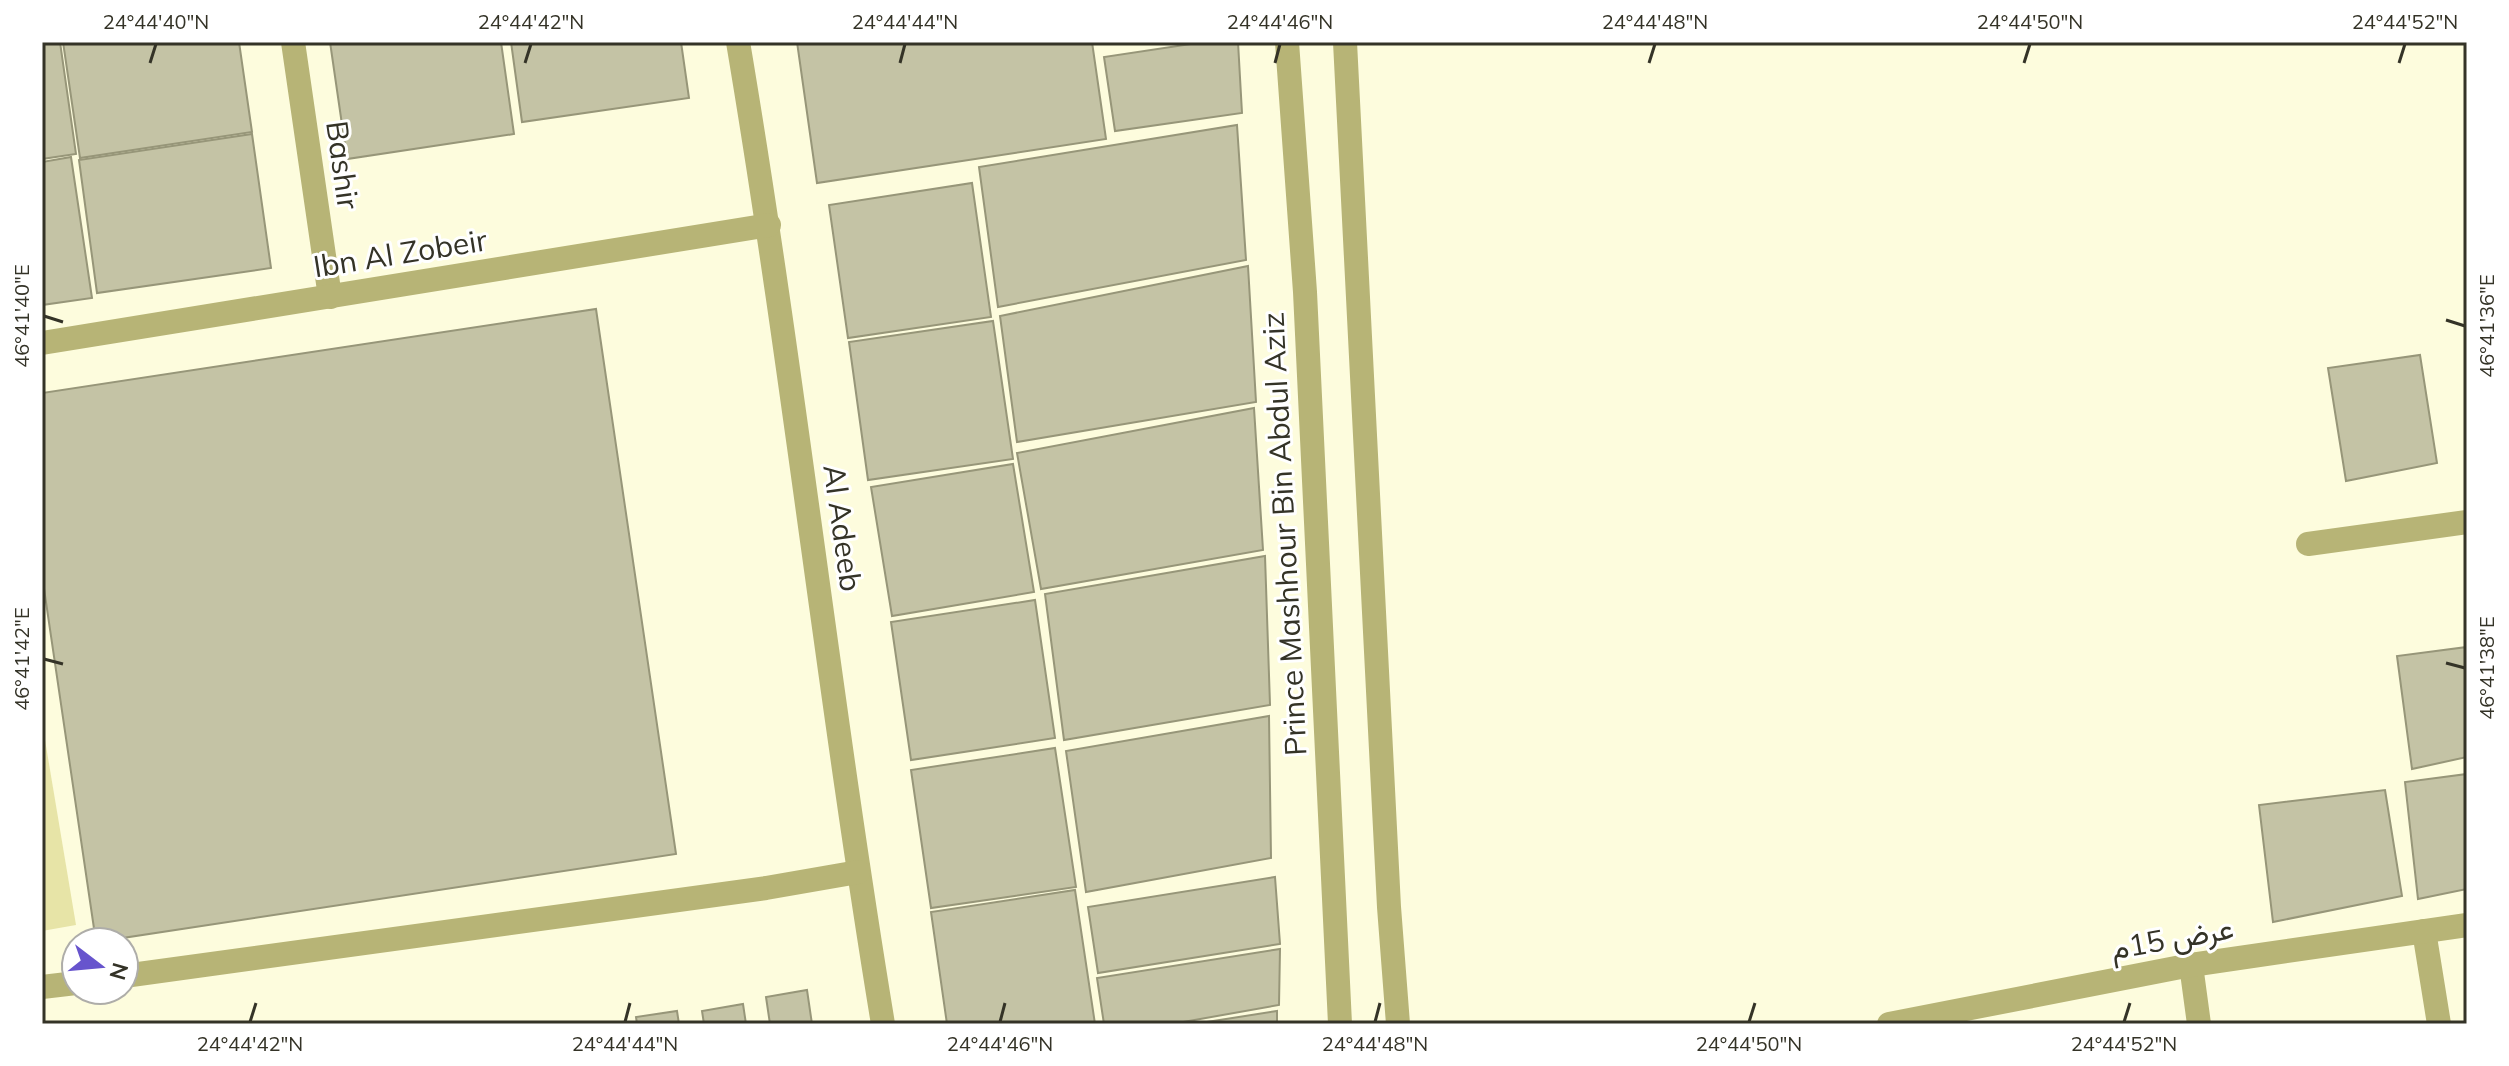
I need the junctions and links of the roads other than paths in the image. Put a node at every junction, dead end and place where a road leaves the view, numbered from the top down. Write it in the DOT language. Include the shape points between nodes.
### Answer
graph roads {
  1 [pos="293,42"];
  2 [pos="738,42"];
  3 [pos="1287,42"];
  4 [pos="1345,42"];
  5 [pos="769,225"];
  6 [pos="330,297"];
  7 [pos="42,343"];
  8 [pos="2467,522"];
  9 [pos="2308,544"];
  10 [pos="858,872"];
  11 [pos="2467,925"];
  12 [pos="2424,931"];
  13 [pos="2191,965"];
  14 [pos="140,974"];
  15 [pos="883,1024"];
  16 [pos="1340,1024"];
  17 [pos="1398,1024"];
  18 [pos="1889,1024"];
  19 [pos="2199,1024"];
  20 [pos="2439,1024"];
  1 -- 6 [label="street, Bashir"];
  2 -- 5 [label="street, Al Adeeb"];
  3 -- 16 [label="street, Prince Mashhour Bin Abdul Aziz" via="1305,292"];
  4 -- 17 [label="street"];
  5 -- 6 [label="street, Ibn Al Zobeir"];
  5 -- 10 [label="street, Al Adeeb"];
  6 -- 7 [label="street, Ibn Al Zobeir"];
  8 -- 9 [label="street"];
  10 -- 14 [label="street"];
  10 -- 15 [label="street, Al Adeeb"];
  11 -- 12 [label="street, عرض 15م"];
  12 -- 13 [label="street, عرض 15م"];
  12 -- 20 [label="street"];
  13 -- 18 [label="street, عرض 15م"];
  13 -- 19 [label="street"];
}
